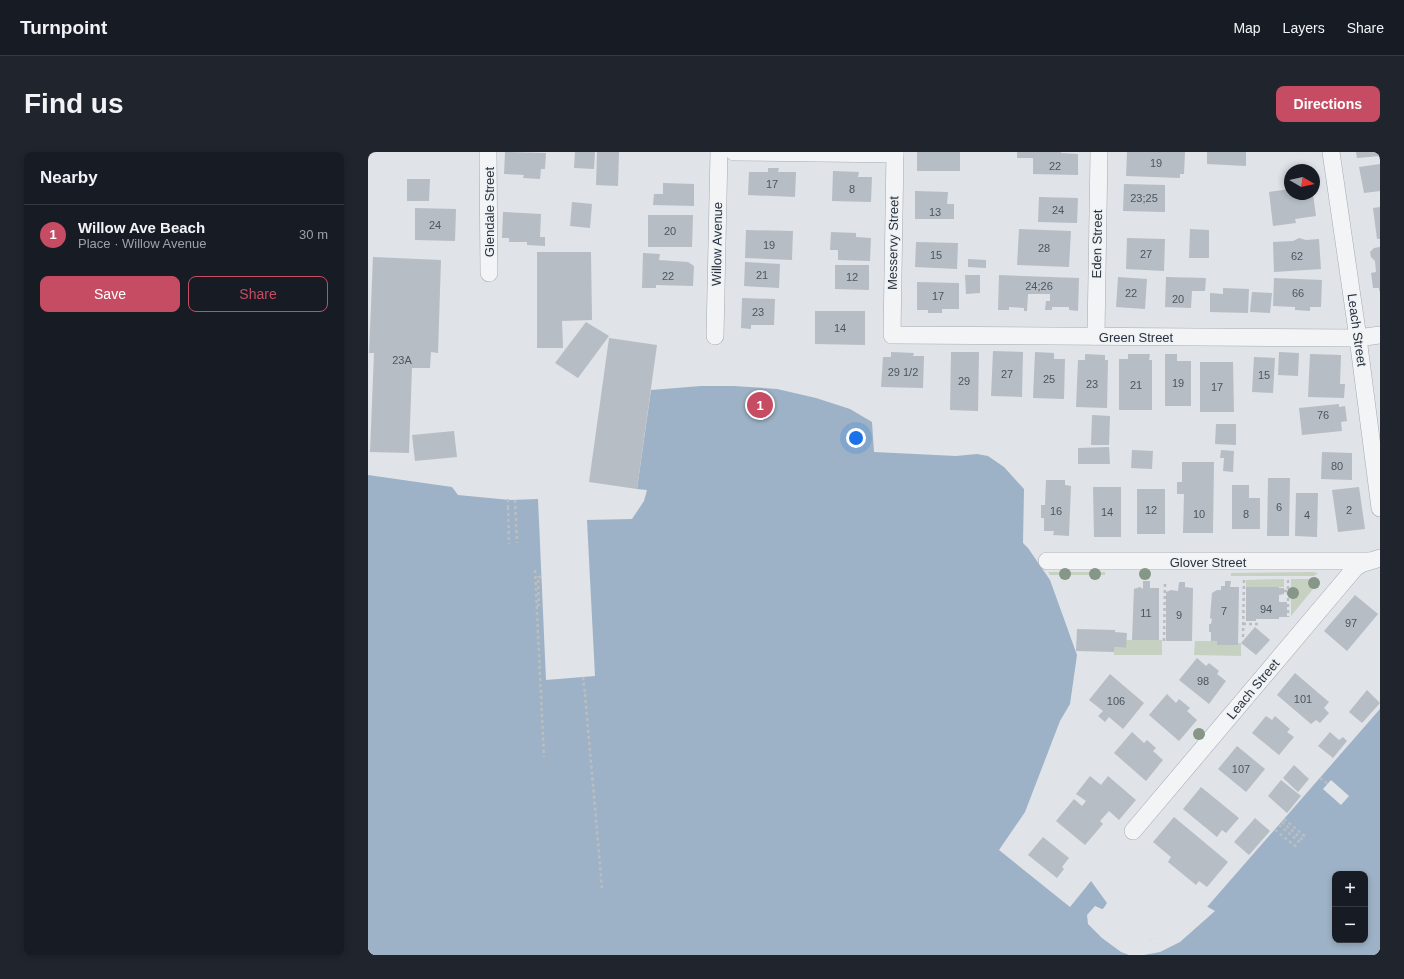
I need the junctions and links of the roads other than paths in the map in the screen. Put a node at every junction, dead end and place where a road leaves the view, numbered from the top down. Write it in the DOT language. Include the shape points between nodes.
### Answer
graph roads {
  1 [pos="488,152"];
  2 [pos="719,152"];
  3 [pos="734,152"];
  4 [pos="1099,152"];
  5 [pos="1331,152"];
  6 [pos="895,153"];
  7 [pos="489,273"];
  8 [pos="892,335"];
  9 [pos="1380,335"];
  10 [pos="715,336"];
  11 [pos="1096,336"];
  12 [pos="1358,338"];
  13 [pos="1380,508"];
  14 [pos="1375,560"];
  15 [pos="1047,561"];
  16 [pos="1134,831"];
  1 -- 7 [label="street, Glendale Street"];
  2 -- 10 [label="street, Willow Avenue"];
  3 -- 6 [label="street"];
  4 -- 11 [label="street, Eden Street"];
  5 -- 12 [label="street, Leach Street"];
  6 -- 8 [label="street, Messervy Street"];
  8 -- 11 [label="street, Green Street"];
  9 -- 12 [label="street, Green Street"];
  11 -- 12 [label="street, Green Street"];
  12 -- 13 [label="street, Leach Street"];
  14 -- 15 [label="street, Glover Street"];
  14 -- 16 [label="street, Leach Street" via="1356,568"];
}
